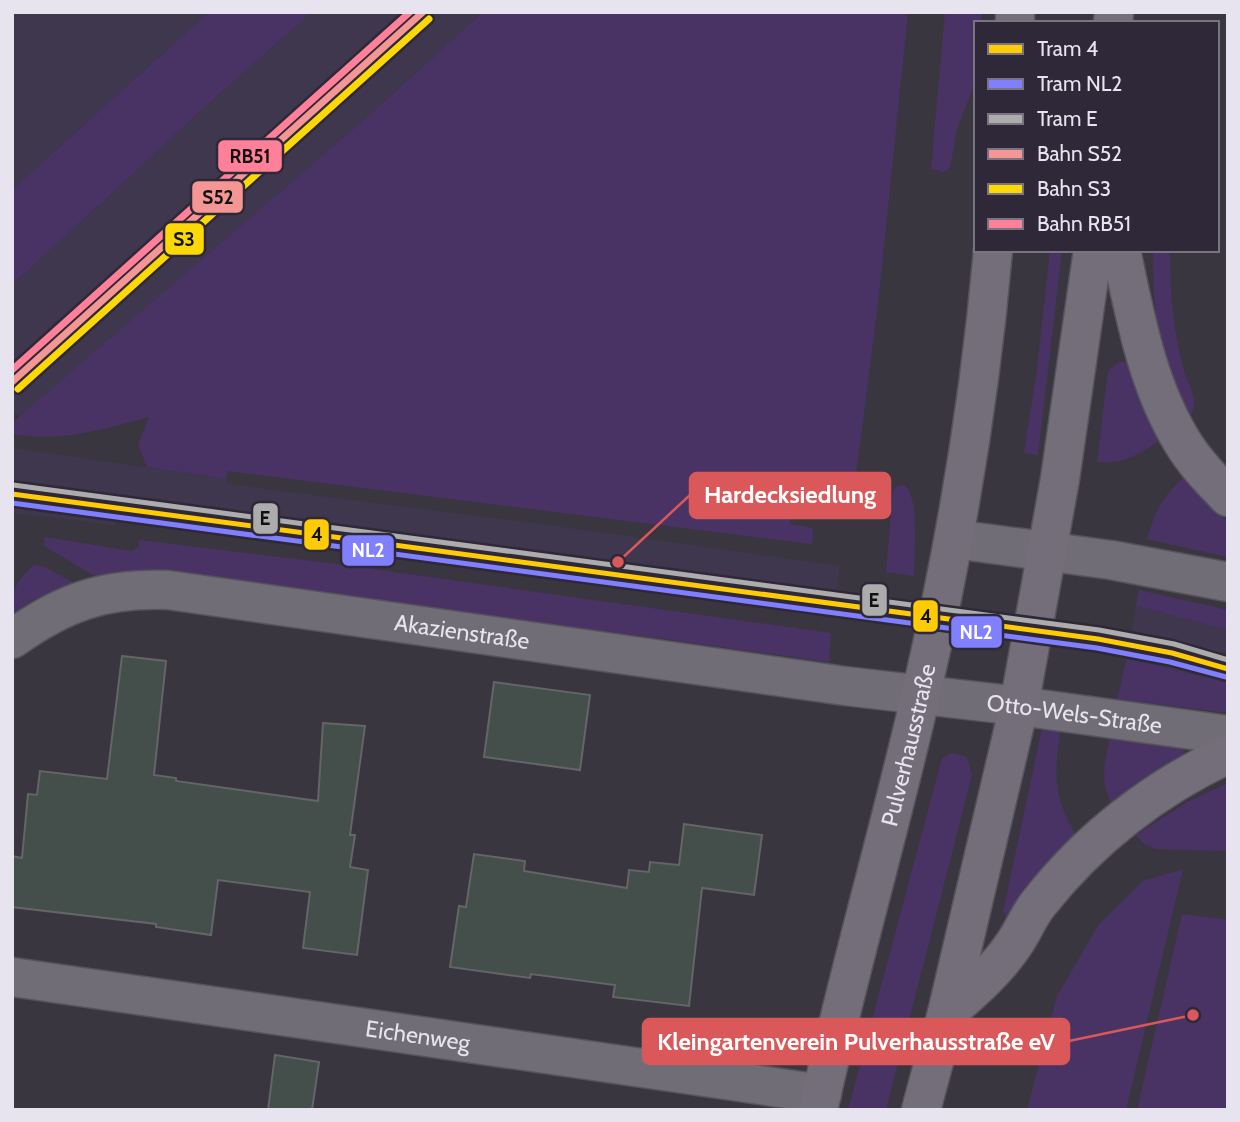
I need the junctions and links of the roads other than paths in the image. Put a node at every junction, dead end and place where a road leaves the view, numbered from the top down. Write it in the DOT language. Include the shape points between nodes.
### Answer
graph roads {
  1 [pos="993,252"];
  2 [pos="1093,252"];
  3 [pos="1121,252"];
  4 [pos="1228,496"];
  5 [pos="954,539"];
  6 [pos="1048,551"];
  7 [pos="1228,582"];
  8 [pos="12,639"];
  9 [pos="921,695"];
  10 [pos="1019,706"];
  11 [pos="1228,735"];
  12 [pos="1228,754"];
  13 [pos="12,977"];
  14 [pos="947,1013"];
  15 [pos="820,1102"];
  16 [pos="921,1110"];
  1 -- 5 [label="main road, Pulverhausstraße"];
  2 -- 6 [label="main road"];
  3 -- 4 [label="main road" via="1142,345 1163,403 1183,444"];
  5 -- 6 [label="street"];
  5 -- 9 [label="main road, Pulverhausstraße"];
  6 -- 7 [label="street"];
  6 -- 10 [label="main road"];
  8 -- 9 [label="street, Akazienstraße" via="72,603 132,589 167,590"];
  9 -- 10 [label="street, Otto-Wels-Straße"];
  9 -- 15 [label="main road, Pulverhausstraße"];
  10 -- 11 [label="street, Otto-Wels-Straße"];
  10 -- 14 [label="main road"];
  12 -- 14 [label="main road" via="1191,771 1104,834 1037,905 1014,945 986,978"];
  13 -- 15 [label="street, Eichenweg"];
  14 -- 16 [label="main road"];
}
